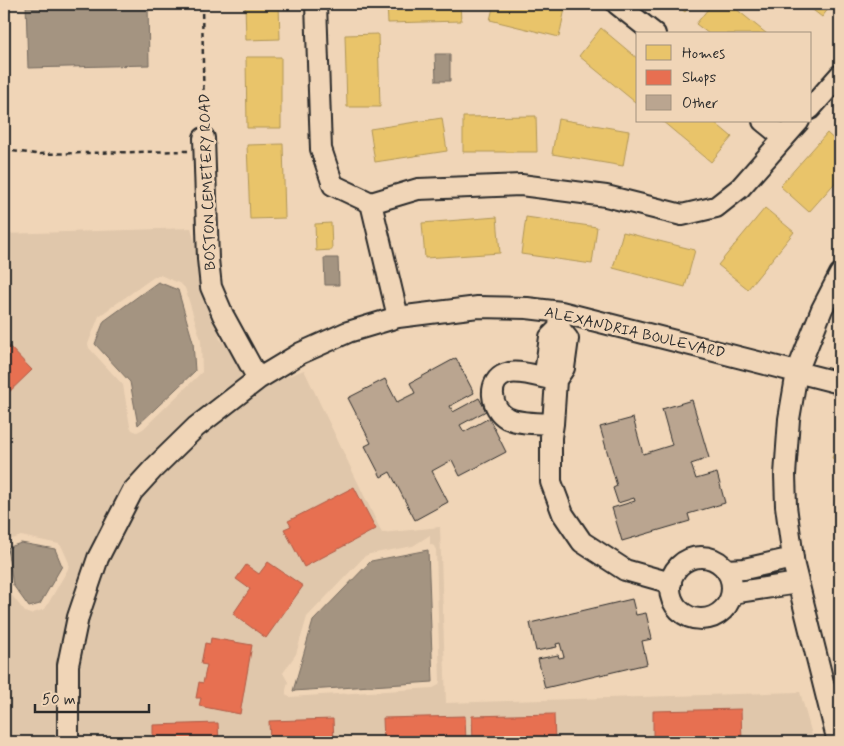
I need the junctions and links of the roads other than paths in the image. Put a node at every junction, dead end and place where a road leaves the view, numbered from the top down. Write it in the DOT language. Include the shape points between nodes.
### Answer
graph roads {
  1 [pos="316,4"];
  2 [pos="617,4"];
  3 [pos="652,32"];
  4 [pos="838,83"];
  5 [pos="812,107"];
  6 [pos="764,122"];
  7 [pos="798,122"];
  8 [pos="784,138"];
  9 [pos="205,144"];
  10 [pos="371,203"];
  11 [pos="840,274"];
  12 [pos="398,317"];
  13 [pos="560,320"];
  14 [pos="797,372"];
  15 [pos="258,379"];
  16 [pos="556,380"];
  17 [pos="840,383"];
  18 [pos="554,424"];
  19 [pos="793,558"];
  20 [pos="727,570"];
  21 [pos="798,582"];
  22 [pos="671,583"];
  23 [pos="732,593"];
  24 [pos="68,742"];
  25 [pos="838,742"];
  1 -- 10 [label="street" via="321,149 333,185"];
  2 -- 3 [label="street"];
  4 -- 5 [label="street"];
  6 -- 8 [label="street"];
  7 -- 8 [label="street"];
  8 -- 10 [label="street" via="740,188 716,207 682,215 606,196 520,185 418,189"];
  9 -- 15 [label="street, BOSTON CEMETERY ROAD" via="211,287"];
  10 -- 12 [label="street"];
  11 -- 14 [label="street"];
  12 -- 13 [label="street, ALEXANDRIA BOULEVARD" via="478,307 527,308"];
  12 -- 15 [label="street, ALEXANDRIA BOULEVARD" via="319,344"];
  13 -- 14 [label="street, ALEXANDRIA BOULEVARD"];
  13 -- 16 [label="street" via="550,337 546,366"];
  14 -- 17 [label="street, ALEXANDRIA BOULEVARD"];
  14 -- 19 [label="street" via="789,419 785,475"];
  15 -- 24 [label="street, ALEXANDRIA BOULEVARD" via="196,427 153,469 132,492 112,529 98,558 78,617 68,665"];
  16 -- 18 [label="street"];
  16 -- 18 [label="street" via="520,373 506,374 495,382 493,391 496,407 507,418"];
  18 -- 22 [label="street" via="551,437 552,482 563,514 582,542 625,570"];
  19 -- 20 [label="street"];
  19 -- 21 [label="street"];
  20 -- 22 [label="street" via="718,561 694,558 683,563"];
  20 -- 23 [label="street" via="732,581"];
  21 -- 23 [label="street"];
  21 -- 25 [label="street"];
  22 -- 23 [label="street" via="671,595 676,606 685,615 696,619 720,614"];
}
